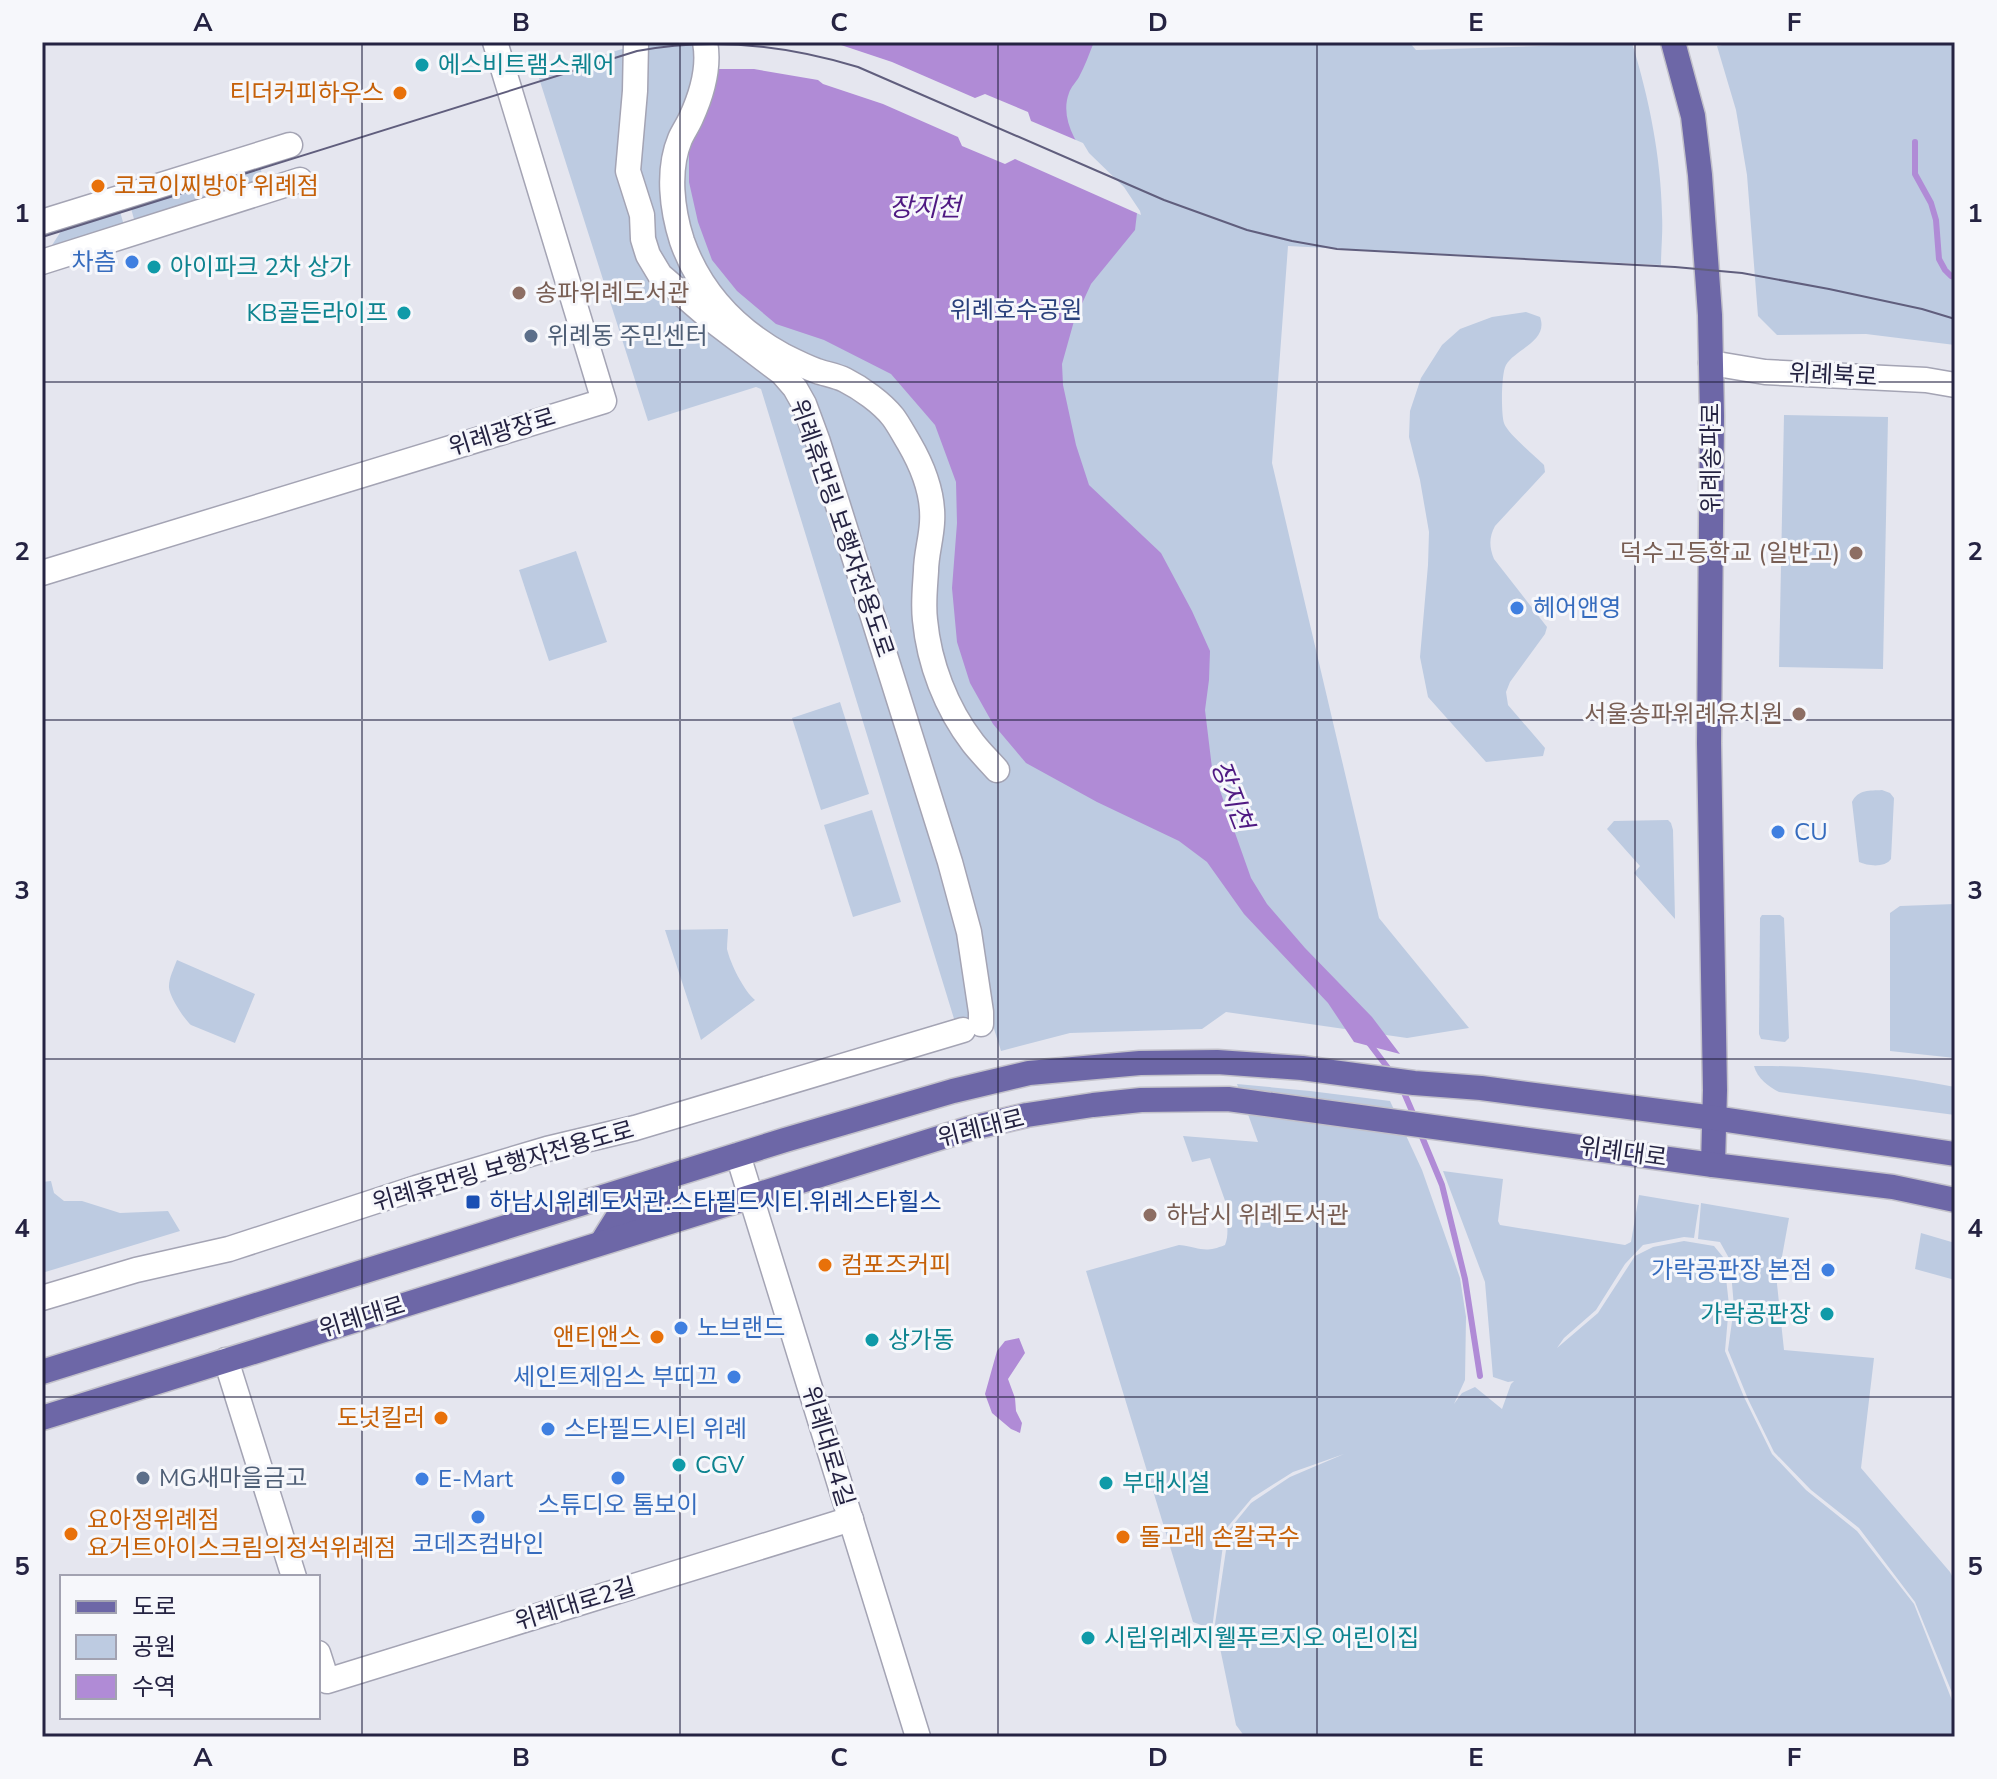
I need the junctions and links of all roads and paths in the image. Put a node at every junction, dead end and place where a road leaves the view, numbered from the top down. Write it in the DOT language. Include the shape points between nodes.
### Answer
graph roads {
  1 [pos="495,42"];
  2 [pos="636,42"];
  3 [pos="705,42"];
  4 [pos="1673,42"];
  5 [pos="290,145"];
  6 [pos="300,180"];
  7 [pos="42,222"];
  8 [pos="42,262"];
  9 [pos="1711,363"];
  10 [pos="1955,385"];
  11 [pos="42,573"];
  12 [pos="997,770"];
  13 [pos="1714,1118"];
  14 [pos="1955,1154"];
  15 [pos="738,1155"];
  16 [pos="1713,1165"];
  17 [pos="658,1180"];
  18 [pos="751,1196"];
  19 [pos="1955,1200"];
  20 [pos="602,1242"];
  21 [pos="42,1298"];
  22 [pos="226,1360"];
  23 [pos="42,1372"];
  24 [pos="42,1418"];
  25 [pos="851,1519"];
  26 [pos="293,1575"];
  27 [pos="320,1659"];
  28 [pos="918,1737"];
  1 -- 11 [label="street, 위례광장로" via="604,401"];
  2 -- 21 [label="street, 위례휴먼링 보행자전용도로" via="628,171 648,255 660,275 782,373 804,404 954,876 981,1012 972,1027 416,1188 229,1249"];
  3 -- 12 [label="street, 위례휴먼링 보행자전용도로" via="706,79 673,165 682,242 704,285 735,323 784,356 844,379 869,396 892,415 911,446 930,497 925,619 931,656 952,709"];
  4 -- 9 [label="main road, 위례송파로" via="1693,116 1700,175"];
  5 -- 7 [label="street"];
  6 -- 8 [label="street"];
  9 -- 10 [label="street, 위례북로" via="1765,372"];
  9 -- 13 [label="main road, 위례송파로"];
  13 -- 14 [label="main road, 위례대로"];
  13 -- 15 [label="main road, 위례대로" via="1302,1068 1140,1063 1029,1073"];
  13 -- 16 [label="main road, 위례송파로"];
  15 -- 17 [label="main road, 위례대로"];
  15 -- 18 [label="street, 위례대로4길"];
  16 -- 18 [label="main road, 위례대로" via="1228,1099 1141,1100 1027,1115 968,1129"];
  16 -- 19 [label="main road, 위례대로"];
  17 -- 20 [label="main road" via="666,1188 666,1198 617,1218"];
  17 -- 23 [label="main road, 위례대로"];
  18 -- 20 [label="main road, 위례대로"];
  18 -- 25 [label="street, 위례대로4길"];
  20 -- 22 [label="main road, 위례대로"];
  22 -- 24 [label="main road, 위례대로"];
  22 -- 26 [label="street"];
  25 -- 27 [label="street, 위례대로2길" via="327,1681"];
  25 -- 28 [label="street, 위례대로4길"];
}
